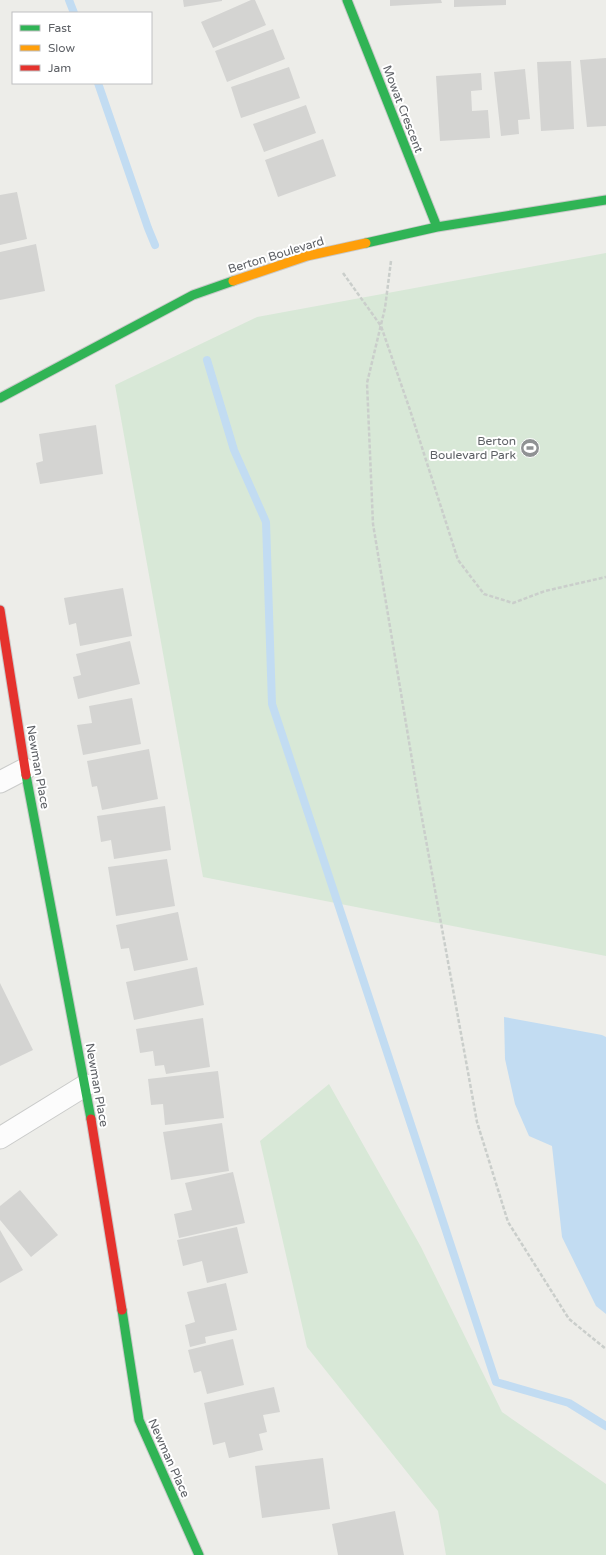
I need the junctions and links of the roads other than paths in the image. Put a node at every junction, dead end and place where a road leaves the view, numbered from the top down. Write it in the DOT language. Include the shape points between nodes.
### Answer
graph roads {
  1 [pos="347,0"];
  2 [pos="606,200"];
  3 [pos="437,227"];
  4 [pos="0,398"];
  5 [pos="0,610"];
  6 [pos="25,769"];
  7 [pos="0,782"];
  8 [pos="86,1085"];
  9 [pos="0,1138"];
  10 [pos="199,1555"];
  1 -- 3 [label="street, Mowat Crescent"];
  2 -- 3 [label="street, Berton Boulevard"];
  3 -- 4 [label="street, Berton Boulevard" via="307,256 193,295"];
  5 -- 6 [label="street, Newman Place"];
  6 -- 7 [label="street"];
  6 -- 8 [label="street, Newman Place"];
  8 -- 9 [label="street"];
  8 -- 10 [label="street, Newman Place" via="139,1420"];
}
